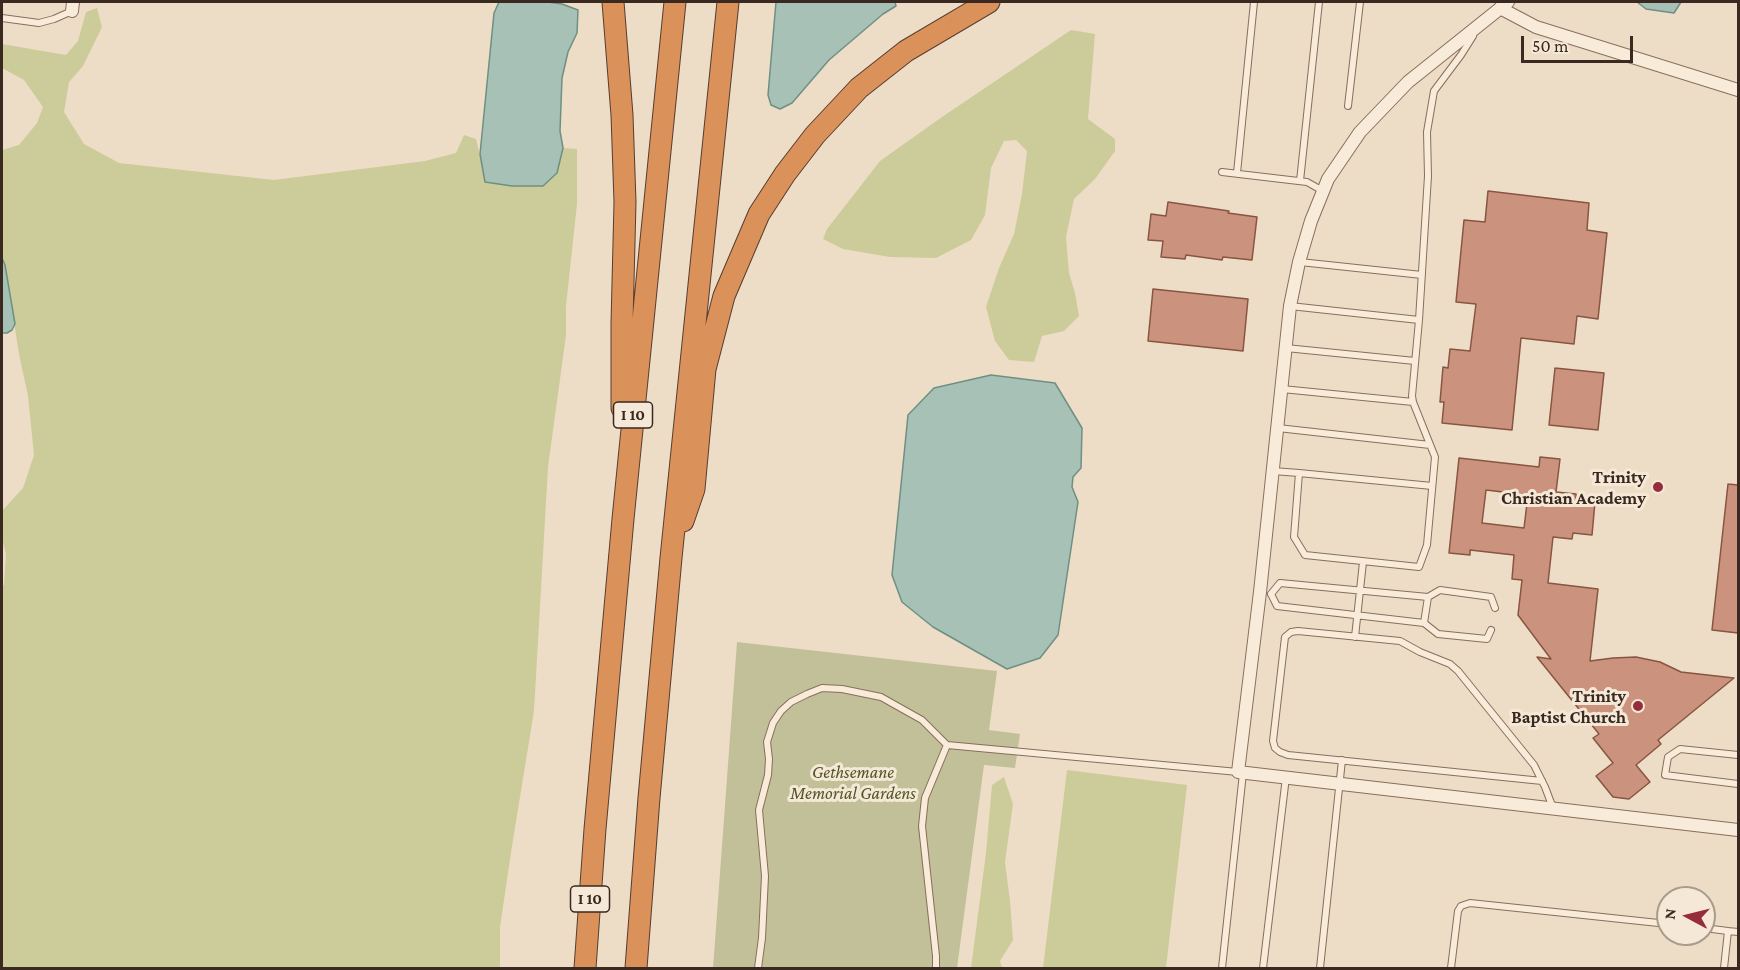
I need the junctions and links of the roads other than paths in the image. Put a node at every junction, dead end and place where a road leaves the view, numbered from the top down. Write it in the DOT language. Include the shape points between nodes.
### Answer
graph roads {
  1 [pos="613,2"];
  2 [pos="675,2"];
  3 [pos="729,2"];
  4 [pos="989,2"];
  5 [pos="1254,2"];
  6 [pos="1320,2"];
  7 [pos="1359,2"];
  8 [pos="1504,5"];
  9 [pos="72,7"];
  10 [pos="2,18"];
  11 [pos="1479,25"];
  12 [pos="1738,90"];
  13 [pos="1348,106"];
  14 [pos="1222,172"];
  15 [pos="1237,174"];
  16 [pos="1300,182"];
  17 [pos="1323,191"];
  18 [pos="1299,262"];
  19 [pos="1422,275"];
  20 [pos="1290,306"];
  21 [pos="1419,320"];
  22 [pos="1286,348"];
  23 [pos="1415,361"];
  24 [pos="1282,389"];
  25 [pos="1413,402"];
  26 [pos="1278,429"];
  27 [pos="1430,445"];
  28 [pos="1273,471"];
  29 [pos="1299,473"];
  30 [pos="1432,486"];
  31 [pos="623,519"];
  32 [pos="671,558"];
  33 [pos="1363,562"];
  34 [pos="1360,590"];
  35 [pos="1265,593"];
  36 [pos="1428,597"];
  37 [pos="1495,609"];
  38 [pos="1358,615"];
  39 [pos="1424,623"];
  40 [pos="1491,630"];
  41 [pos="1355,637"];
  42 [pos="947,745"];
  43 [pos="1738,755"];
  44 [pos="1342,760"];
  45 [pos="1241,772"];
  46 [pos="1286,777"];
  47 [pos="1542,781"];
  48 [pos="1340,783"];
  49 [pos="1738,784"];
  50 [pos="1553,808"];
  51 [pos="1738,830"];
  52 [pos="1656,923"];
  53 [pos="1716,930"];
  54 [pos="1728,931"];
  55 [pos="1738,932"];
  56 [pos="585,969"];
  57 [pos="636,969"];
  58 [pos="758,969"];
  59 [pos="936,969"];
  60 [pos="1222,969"];
  61 [pos="1263,969"];
  62 [pos="1320,969"];
  63 [pos="1451,969"];
  64 [pos="1724,969"];
  1 -- 31 [label="highway" via="625,202"];
  2 -- 31 [label="highway, I 10"];
  3 -- 32 [label="highway"];
  4 -- 32 [label="highway" via="906,51 859,88 784,174 759,214 724,296 705,369 694,489"];
  5 -- 15 [label="lane"];
  6 -- 16 [label="lane"];
  7 -- 13 [label="lane"];
  8 -- 11 [label="street"];
  8 -- 12 [label="street" via="1536,27"];
  9 -- 10 [label="lane" via="54,20 39,23"];
  11 -- 17 [label="street" via="1408,82 1360,132"];
  11 -- 19 [label="lane" via="1434,91 1427,132"];
  14 -- 15 [label="lane"];
  15 -- 16 [label="lane"];
  16 -- 17 [label="lane"];
  17 -- 18 [label="street"];
  18 -- 19 [label="lane"];
  18 -- 20 [label="street"];
  19 -- 21 [label="lane"];
  20 -- 21 [label="lane"];
  20 -- 22 [label="street"];
  21 -- 23 [label="lane"];
  22 -- 23 [label="lane"];
  22 -- 24 [label="street"];
  23 -- 25 [label="lane"];
  24 -- 25 [label="lane"];
  24 -- 26 [label="street"];
  25 -- 27 [label="lane"];
  26 -- 27 [label="lane"];
  26 -- 28 [label="street"];
  27 -- 30 [label="lane" via="1435,457"];
  28 -- 29 [label="lane"];
  28 -- 35 [label="street"];
  29 -- 30 [label="lane"];
  29 -- 33 [label="lane" via="1294,537 1305,555"];
  30 -- 33 [label="lane" via="1427,545 1419,567"];
  31 -- 56 [label="highway, I 10"];
  32 -- 57 [label="highway"];
  33 -- 34 [label="lane"];
  34 -- 35 [label="lane" via="1280,583"];
  34 -- 36 [label="lane"];
  34 -- 38 [label="lane"];
  35 -- 38 [label="lane" via="1277,606"];
  35 -- 45 [label="street"];
  36 -- 37 [label="lane" via="1440,590 1491,597"];
  36 -- 39 [label="lane"];
  38 -- 39 [label="lane"];
  38 -- 41 [label="lane"];
  39 -- 40 [label="lane" via="1438,634 1488,639"];
  41 -- 44 [label="lane" via="1298,631 1286,635 1273,741 1283,754"];
  41 -- 47 [label="lane" via="1402,642 1453,665 1534,765"];
  42 -- 45 [label="lane"];
  42 -- 58 [label="lane" via="913,714 881,697 842,688 822,688 781,711 767,742 768,775 759,810 765,876"];
  42 -- 59 [label="lane" via="925,798 922,826"];
  43 -- 49 [label="lane" via="1680,748 1668,757 1665,776"];
  44 -- 47 [label="lane"];
  44 -- 48 [label="lane"];
  45 -- 46 [label="street"];
  45 -- 60 [label="lane"];
  46 -- 48 [label="street"];
  46 -- 61 [label="lane"];
  47 -- 50 [label="lane"];
  48 -- 50 [label="street"];
  48 -- 62 [label="lane"];
  50 -- 51 [label="street"];
  52 -- 63 [label="lane" via="1470,903 1458,911"];
  53 -- 54 [label="lane"];
  54 -- 55 [label="lane"];
  54 -- 64 [label="lane"];
}
